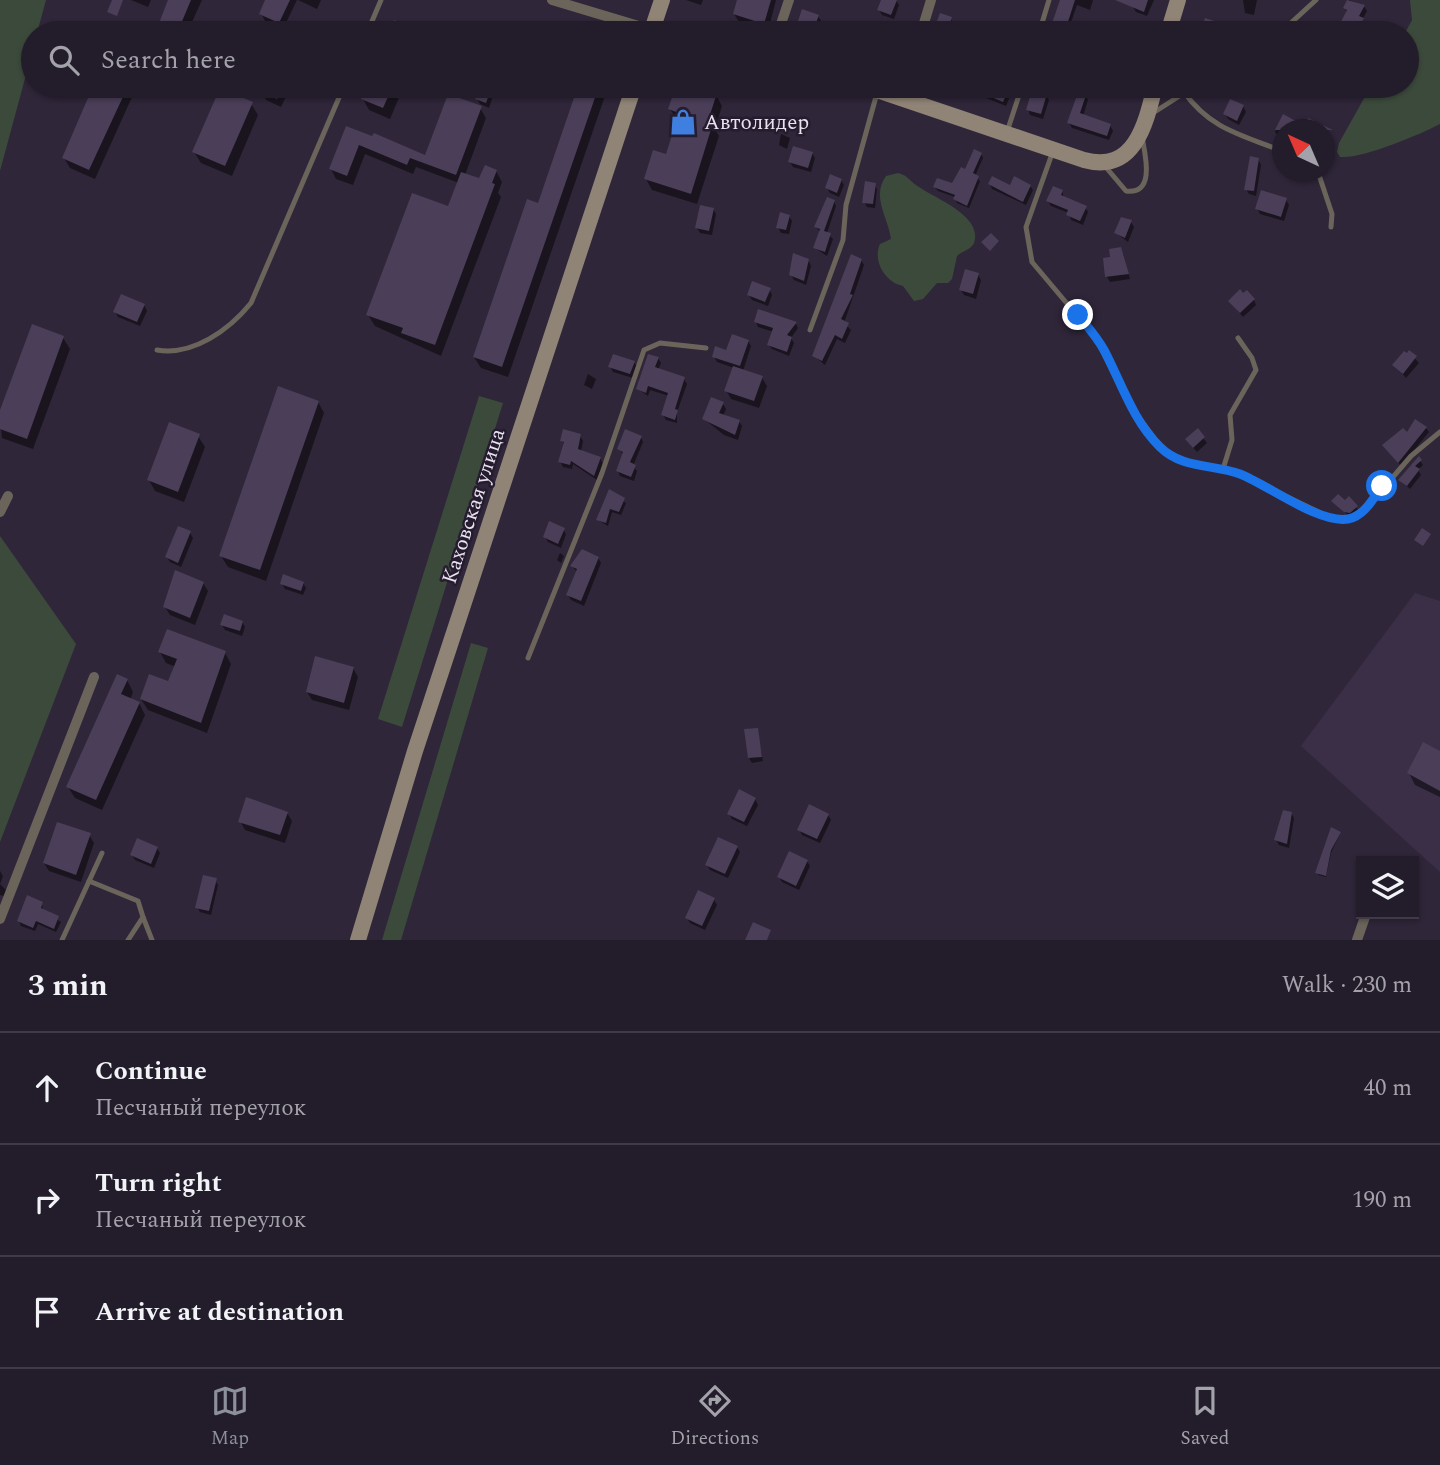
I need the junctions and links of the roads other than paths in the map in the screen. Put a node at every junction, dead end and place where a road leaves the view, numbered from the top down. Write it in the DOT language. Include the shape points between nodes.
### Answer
graph roads {
  1 [pos="381,0"];
  2 [pos="552,0"];
  3 [pos="662,0"];
  4 [pos="789,0"];
  5 [pos="931,0"];
  6 [pos="1049,0"];
  7 [pos="1178,0"];
  8 [pos="1316,0"];
  9 [pos="372,21"];
  10 [pos="621,21"];
  11 [pos="659,21"];
  12 [pos="782,21"];
  13 [pos="925,21"];
  14 [pos="1043,21"];
  15 [pos="1172,21"];
  16 [pos="1293,21"];
  17 [pos="339,98"];
  18 [pos="630,98"];
  19 [pos="870,98"];
  20 [pos="922,98"];
  21 [pos="1018,98"];
  22 [pos="1151,98"];
  23 [pos="1175,98"];
  24 [pos="1189,98"];
  25 [pos="1147,116"];
  26 [pos="1007,132"];
  27 [pos="1141,133"];
  28 [pos="1272,147"];
  29 [pos="1054,148"];
  30 [pos="1102,163"];
  31 [pos="1321,182"];
  32 [pos="1331,227"];
  33 [pos="810,330"];
  34 [pos="1238,338"];
  35 [pos="706,348"];
  36 [pos="157,350"];
  37 [pos="1440,432"];
  38 [pos="1223,469"];
  39 [pos="8,496"];
  40 [pos="0,512"];
  41 [pos="528,658"];
  42 [pos="94,677"];
  43 [pos="102,853"];
  44 [pos="89,881"];
  45 [pos="143,917"];
  46 [pos="0,919"];
  47 [pos="1364,919"];
  48 [pos="62,940"];
  49 [pos="128,940"];
  50 [pos="152,940"];
  51 [pos="358,940"];
  52 [pos="1357,940"];
  1 -- 9 [label="lane"];
  2 -- 10 [label="street"];
  3 -- 11 [label="main road"];
  4 -- 12 [label="street"];
  5 -- 13 [label="street"];
  6 -- 14 [label="lane"];
  7 -- 15 [label="main road"];
  8 -- 16 [label="lane"];
  17 -- 36 [label="lane" via="251,303 235,321 193,347"];
  18 -- 51 [label="main road, Каховская улица" via="415,751"];
  19 -- 33 [label="lane" via="846,205 843,240"];
  20 -- 26 [label="main road"];
  21 -- 26 [label="lane"];
  22 -- 25 [label="main road"];
  23 -- 25 [label="lane"];
  24 -- 28 [label="lane" via="1214,124"];
  25 -- 27 [label="main road"];
  26 -- 29 [label="main road"];
  27 -- 30 [label="main road" via="1125,152"];
  27 -- 30 [label="lane" via="1147,173 1136,190 1126,191"];
  29 -- 30 [label="main road"];
  29 -- 38 [label="lane" via="1026,227 1032,262 1096,338 1131,407 1157,445 1193,465"];
  31 -- 32 [label="lane" via="1332,214"];
  34 -- 38 [label="lane" via="1256,369 1230,415 1232,440"];
  35 -- 41 [label="lane" via="660,342 644,350 602,473"];
  37 -- 38 [label="lane" via="1401,466 1363,512 1349,519 1329,517"];
  39 -- 40 [label="street"];
  42 -- 46 [label="street"];
  43 -- 44 [label="lane"];
  44 -- 45 [label="lane" via="133,898"];
  44 -- 48 [label="lane"];
  45 -- 49 [label="lane"];
  45 -- 50 [label="lane"];
  47 -- 52 [label="street"];
}
